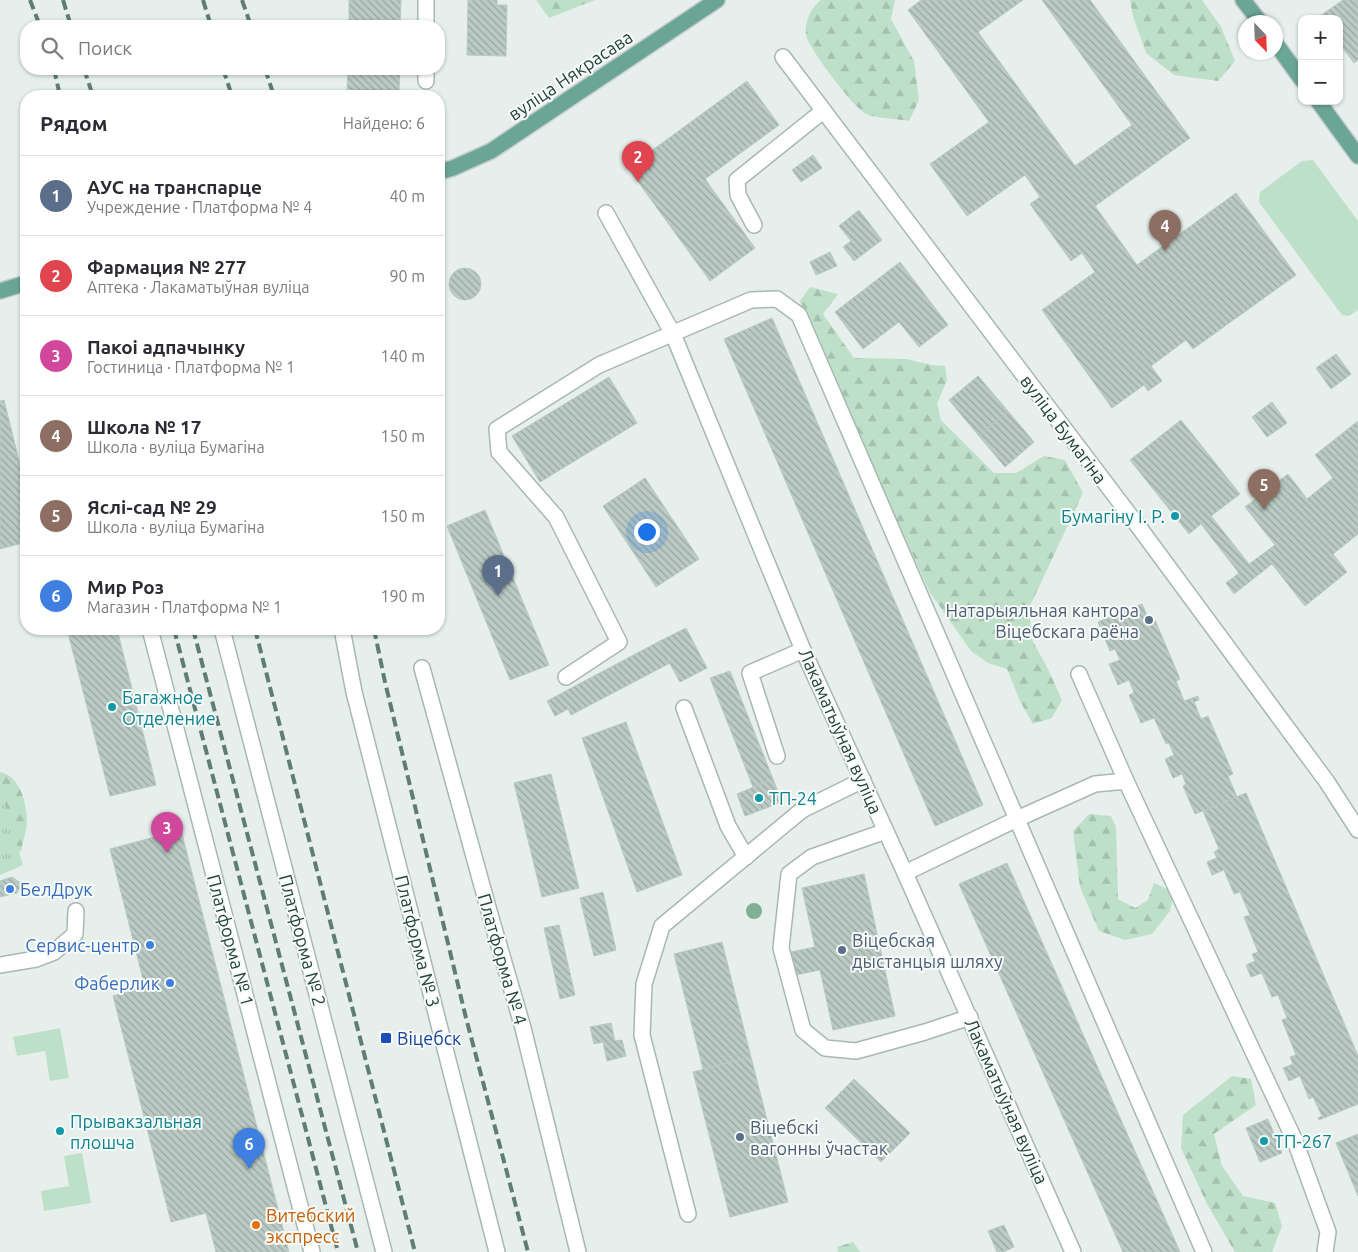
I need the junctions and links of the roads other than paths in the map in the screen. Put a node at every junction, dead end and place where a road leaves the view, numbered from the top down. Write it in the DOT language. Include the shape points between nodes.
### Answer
graph roads {
  1 [pos="426,0"];
  2 [pos="717,0"];
  3 [pos="1243,0"];
  4 [pos="1255,15"];
  5 [pos="426,20"];
  6 [pos="1283,54"];
  7 [pos="783,57"];
  8 [pos="1298,74"];
  9 [pos="1321,105"];
  10 [pos="824,111"];
  11 [pos="1358,156"];
  12 [pos="445,170"];
  13 [pos="606,213"];
  14 [pos="754,224"];
  15 [pos="20,286"];
  16 [pos="0,291"];
  17 [pos="674,334"];
  18 [pos="152,635"];
  19 [pos="224,635"];
  20 [pos="343,635"];
  21 [pos="804,650"];
  22 [pos="422,668"];
  23 [pos="1080,674"];
  24 [pos="566,677"];
  25 [pos="684,708"];
  26 [pos="777,756"];
  27 [pos="863,780"];
  28 [pos="1126,780"];
  29 [pos="1017,819"];
  30 [pos="1358,830"];
  31 [pos="886,831"];
  32 [pos="746,857"];
  33 [pos="905,873"];
  34 [pos="76,911"];
  35 [pos="0,965"];
  36 [pos="970,1017"];
  37 [pos="688,1214"];
  38 [pos="312,1252"];
  39 [pos="384,1252"];
  40 [pos="497,1252"];
  41 [pos="578,1252"];
  42 [pos="1073,1252"];
  43 [pos="1204,1252"];
  44 [pos="1325,1252"];
  1 -- 5 [label="street"];
  2 -- 12 [label="main road, вуліца Някрасава" via="491,151"];
  3 -- 4 [label="main road"];
  6 -- 8 [label="main road"];
  7 -- 10 [label="street, вуліца Бумагіна"];
  9 -- 11 [label="main road"];
  10 -- 14 [label="street" via="737,180 738,195"];
  10 -- 30 [label="street, вуліца Бумагіна" via="1140,530 1327,782"];
  13 -- 17 [label="street, Лакаматыўная вуліца"];
  15 -- 16 [label="main road"];
  17 -- 21 [label="street, Лакаматыўная вуліца"];
  17 -- 24 [label="street" via="599,365 497,429 499,452 556,516 619,642"];
  17 -- 29 [label="street" via="752,300 777,299 799,315"];
  18 -- 38 [label="street, Платформа № 1"];
  19 -- 39 [label="street, Платформа № 2"];
  20 -- 40 [label="street, Платформа № 3" via="354,692"];
  21 -- 26 [label="street" via="750,673"];
  21 -- 27 [label="street, Лакаматыўная вуліца"];
  22 -- 41 [label="street, Платформа № 4" via="523,1028"];
  23 -- 28 [label="street"];
  25 -- 32 [label="street" via="728,826"];
  27 -- 31 [label="street, Лакаматыўная вуліца"];
  27 -- 32 [label="street" via="802,810"];
  28 -- 29 [label="street" via="1095,784"];
  28 -- 44 [label="street" via="1295,1141 1328,1232"];
  29 -- 33 [label="street"];
  29 -- 43 [label="street"];
  31 -- 33 [label="street, Лакаматыўная вуліца"];
  31 -- 36 [label="street" via="812,857 789,874 780,948 803,1030 825,1048 856,1051"];
  32 -- 37 [label="street" via="662,926 644,984 644,1042"];
  33 -- 36 [label="street, Лакаматыўная вуліца"];
  34 -- 35 [label="street" via="75,934 54,952 36,959"];
  36 -- 42 [label="street, Лакаматыўная вуліца"];
}
